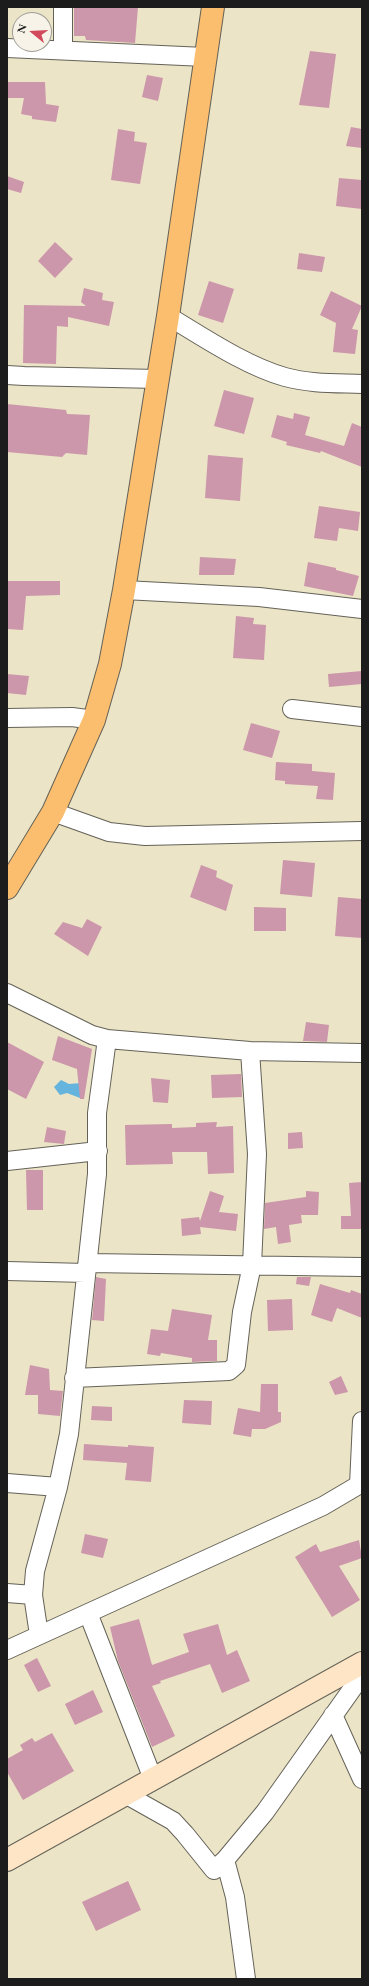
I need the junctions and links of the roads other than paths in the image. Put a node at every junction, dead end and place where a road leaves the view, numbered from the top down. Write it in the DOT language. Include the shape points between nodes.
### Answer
graph roads {
  1 [pos="63,7"];
  2 [pos="213,7"];
  3 [pos="7,48"];
  4 [pos="63,50"];
  5 [pos="205,56"];
  6 [pos="168,316"];
  7 [pos="7,375"];
  8 [pos="157,379"];
  9 [pos="362,384"];
  10 [pos="124,590"];
  11 [pos="362,608"];
  12 [pos="292,709"];
  13 [pos="362,717"];
  14 [pos="7,718"];
  15 [pos="94,720"];
  16 [pos="53,812"];
  17 [pos="362,831"];
  18 [pos="7,888"];
  19 [pos="7,992"];
  20 [pos="107,1039"];
  21 [pos="250,1051"];
  22 [pos="362,1053"];
  23 [pos="98,1151"];
  24 [pos="7,1161"];
  25 [pos="252,1265"];
  26 [pos="362,1266"];
  27 [pos="87,1268"];
  28 [pos="7,1271"];
  29 [pos="74,1378"];
  30 [pos="362,1421"];
  31 [pos="7,1483"];
  32 [pos="361,1484"];
  33 [pos="58,1487"];
  34 [pos="7,1593"];
  35 [pos="33,1595"];
  36 [pos="88,1613"];
  37 [pos="39,1635"];
  38 [pos="7,1650"];
  39 [pos="362,1663"];
  40 [pos="362,1675"];
  41 [pos="333,1715"];
  42 [pos="153,1779"];
  43 [pos="362,1779"];
  44 [pos="126,1794"];
  45 [pos="7,1860"];
  46 [pos="225,1860"];
  47 [pos="246,1979"];
  1 -- 4 [label="street"];
  2 -- 5 [label="highway"];
  3 -- 4 [label="street"];
  4 -- 5 [label="street"];
  5 -- 6 [label="highway"];
  6 -- 8 [label="highway"];
  6 -- 9 [label="street" via="234,355 284,377 305,381"];
  7 -- 8 [label="street"];
  8 -- 10 [label="highway"];
  10 -- 11 [label="street" via="259,597"];
  10 -- 15 [label="highway" via="110,664"];
  12 -- 13 [label="street"];
  14 -- 15 [label="street" via="72,717"];
  15 -- 16 [label="highway"];
  16 -- 17 [label="street" via="109,832 145,836"];
  16 -- 18 [label="highway"];
  19 -- 20 [label="street" via="92,1035"];
  20 -- 21 [label="street"];
  20 -- 23 [label="street" via="97,1113"];
  21 -- 22 [label="street"];
  21 -- 25 [label="street" via="257,1154"];
  23 -- 24 [label="street"];
  23 -- 27 [label="street"];
  25 -- 26 [label="street"];
  25 -- 27 [label="street"];
  25 -- 29 [label="street" via="242,1312 238,1357 236,1365 229,1371"];
  27 -- 28 [label="street"];
  27 -- 29 [label="street"];
  29 -- 33 [label="street" via="69,1434"];
  30 -- 32 [label="street"];
  31 -- 33 [label="street"];
  32 -- 36 [label="street" via="323,1506"];
  33 -- 35 [label="street" via="35,1571"];
  34 -- 35 [label="street"];
  35 -- 37 [label="street"];
  36 -- 37 [label="street"];
  36 -- 42 [label="street"];
  37 -- 38 [label="street"];
  39 -- 42 [label="main road"];
  40 -- 41 [label="street"];
  41 -- 43 [label="street"];
  41 -- 46 [label="street" via="265,1812"];
  42 -- 44 [label="main road"];
  44 -- 45 [label="main road"];
  44 -- 46 [label="street" via="173,1821 214,1870"];
  46 -- 47 [label="street" via="235,1897"];
}
